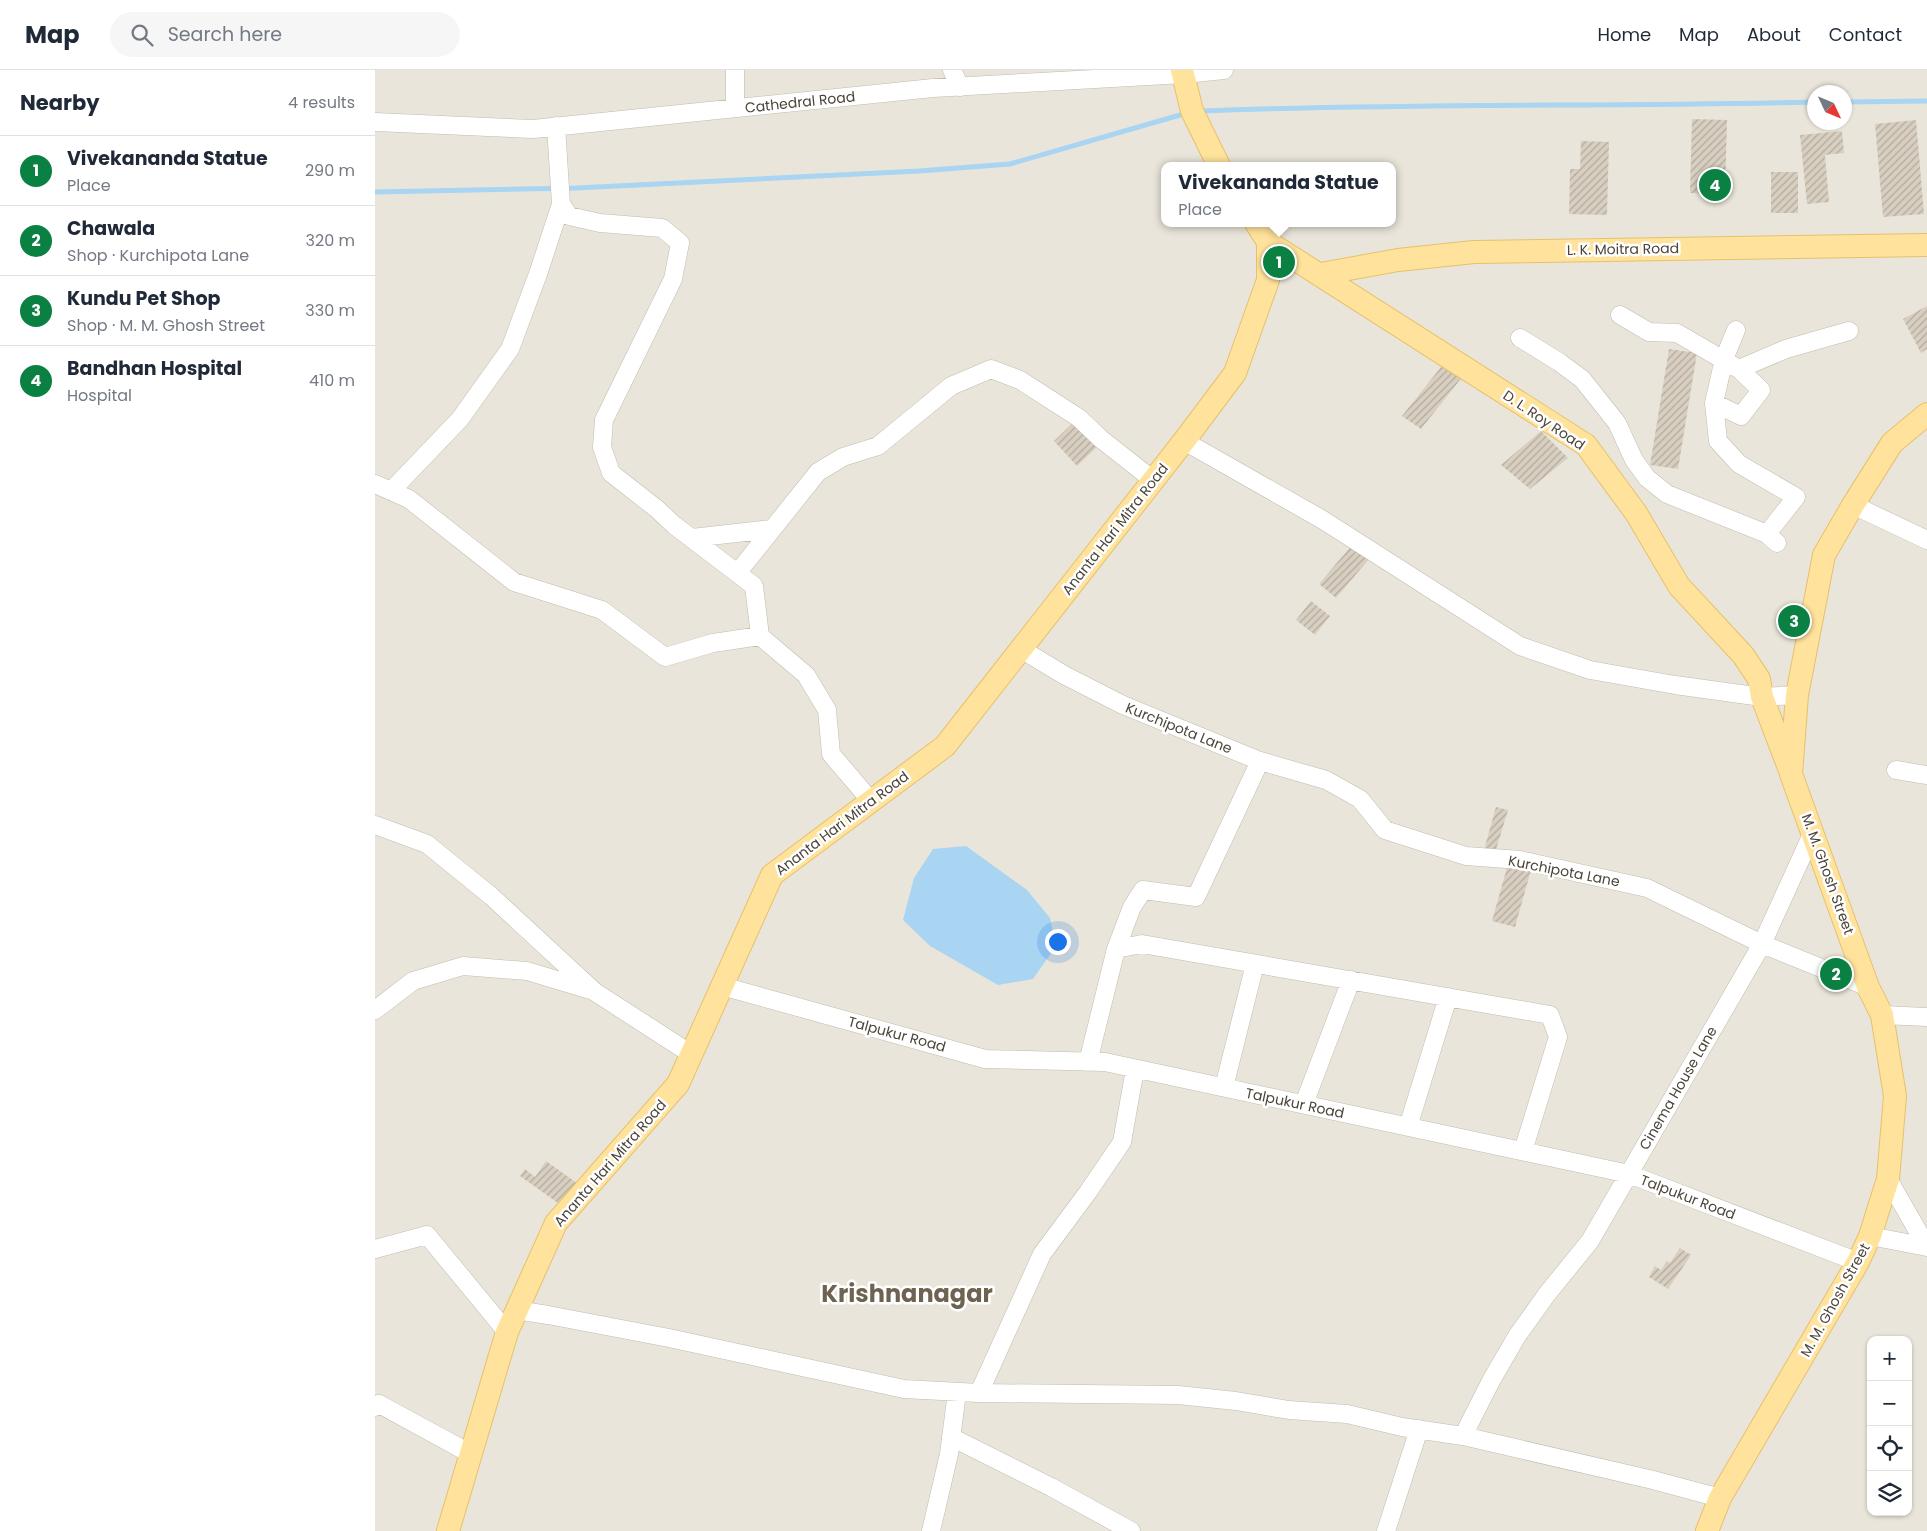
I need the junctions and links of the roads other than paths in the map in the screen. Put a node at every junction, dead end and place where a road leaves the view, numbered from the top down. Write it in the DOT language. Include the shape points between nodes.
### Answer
graph roads {
  1 [pos="735,70"];
  2 [pos="953,70"];
  3 [pos="1225,70"];
  4 [pos="1183,72"];
  5 [pos="960,87"];
  6 [pos="735,108"];
  7 [pos="375,122"];
  8 [pos="556,126"];
  9 [pos="1217,162"];
  10 [pos="561,204"];
  11 [pos="1259,227"];
  12 [pos="1268,242"];
  13 [pos="1927,245"];
  14 [pos="1321,274"];
  15 [pos="1619,314"];
  16 [pos="1736,330"];
  17 [pos="1849,331"];
  18 [pos="1520,338"];
  19 [pos="1724,359"];
  20 [pos="1739,369"];
  21 [pos="1714,402"];
  22 [pos="1927,414"];
  23 [pos="1184,442"];
  24 [pos="1634,460"];
  25 [pos="1611,478"];
  26 [pos="1153,480"];
  27 [pos="375,484"];
  28 [pos="391,491"];
  29 [pos="1853,505"];
  30 [pos="772,530"];
  31 [pos="692,538"];
  32 [pos="1927,540"];
  33 [pos="738,572"];
  34 [pos="760,636"];
  35 [pos="1021,649"];
  36 [pos="1797,695"];
  37 [pos="1761,697"];
  38 [pos="1260,761"];
  39 [pos="1896,770"];
  40 [pos="1791,774"];
  41 [pos="1927,775"];
  42 [pos="871,801"];
  43 [pos="375,825"];
  44 [pos="1813,832"];
  45 [pos="1761,944"];
  46 [pos="1116,948"];
  47 [pos="1255,964"];
  48 [pos="1351,980"];
  49 [pos="722,986"];
  50 [pos="1868,987"];
  51 [pos="595,992"];
  52 [pos="1448,997"];
  53 [pos="375,1010"];
  54 [pos="1882,1015"];
  55 [pos="1927,1017"];
  56 [pos="691,1054"];
  57 [pos="1088,1062"];
  58 [pos="1135,1069"];
  59 [pos="1224,1087"];
  60 [pos="1304,1104"];
  61 [pos="1408,1127"];
  62 [pos="1523,1151"];
  63 [pos="1629,1174"];
  64 [pos="1888,1179"];
  65 [pos="1870,1236"];
  66 [pos="1927,1247"];
  67 [pos="375,1249"];
  68 [pos="1858,1262"];
  69 [pos="517,1310"];
  70 [pos="507,1332"];
  71 [pos="957,1392"];
  72 [pos="979,1393"];
  73 [pos="375,1407"];
  74 [pos="1419,1429"];
  75 [pos="1463,1436"];
  76 [pos="951,1437"];
  77 [pos="471,1454"];
  78 [pos="1720,1498"];
  79 [pos="448,1531"];
  80 [pos="931,1531"];
  81 [pos="1131,1531"];
  82 [pos="1386,1531"];
  83 [pos="1707,1531"];
  1 -- 6 [label="street"];
  2 -- 5 [label="street"];
  3 -- 4 [label="street, Cathedral Road"];
  4 -- 5 [label="street, Cathedral Road"];
  4 -- 9 [label="main road" via="1192,111"];
  5 -- 6 [label="street, Cathedral Road"];
  6 -- 8 [label="street, Cathedral Road"];
  7 -- 8 [label="street, Cathedral Road" via="533,129"];
  8 -- 10 [label="street"];
  10 -- 28 [label="street" via="510,349 460,419"];
  10 -- 31 [label="street" via="569,216 600,223 662,228 680,243 673,279 604,420 602,446 611,472"];
  11 -- 12 [label="main road, D. L. Roy Road"];
  12 -- 14 [label="main road, D. L. Roy Road"];
  12 -- 23 [label="main road, Ananta Hari Mitra Road" via="1268,280 1235,373"];
  13 -- 14 [label="main road, L. K. Moitra Road" via="1474,252 1398,260"];
  14 -- 25 [label="main road, D. L. Roy Road" via="1586,445"];
  15 -- 19 [label="street" via="1649,332 1677,333"];
  16 -- 19 [label="street"];
  17 -- 20 [label="street" via="1786,349"];
  18 -- 24 [label="street" via="1582,379 1617,423"];
  19 -- 20 [label="street"];
  19 -- 21 [label="street"];
  20 -- 21 [label="street" via="1761,390 1741,416"];
  21 -- 24 [label="street" via="1718,441 1739,464 1796,497 1772,538 1667,494 1647,478"];
  22 -- 29 [label="main road, M. M. Ghosh Street" via="1892,443"];
  23 -- 26 [label="main road, Ananta Hari Mitra Road"];
  23 -- 37 [label="street" via="1323,520 1520,646 1590,670"];
  24 -- 25 [label="street"];
  25 -- 37 [label="main road, D. L. Roy Road" via="1637,512 1679,586 1743,655 1759,679"];
  26 -- 30 [label="street" via="1079,418 1020,380 991,369 951,386 878,446 843,457 818,472"];
  26 -- 35 [label="main road, Ananta Hari Mitra Road"];
  27 -- 28 [label="street"];
  28 -- 34 [label="street" via="409,499 515,582 602,610 665,657 713,643"];
  29 -- 32 [label="street"];
  29 -- 36 [label="main road, M. M. Ghosh Street" via="1823,556"];
  30 -- 31 [label="street"];
  30 -- 33 [label="street"];
  31 -- 33 [label="street"];
  33 -- 34 [label="street" via="754,586"];
  34 -- 42 [label="street" via="806,676 827,710 831,754"];
  35 -- 38 [label="street, Kurchipota Lane" via="1123,705"];
  35 -- 42 [label="main road, Ananta Hari Mitra Road" via="945,746"];
  36 -- 37 [label="street"];
  36 -- 40 [label="main road, M. M. Ghosh Street"];
  37 -- 40 [label="main road, D. L. Roy Road"];
  38 -- 45 [label="street, Kurchipota Lane" via="1326,780 1360,799 1385,830 1467,856 1520,860 1647,888"];
  38 -- 46 [label="street" via="1196,897 1143,890 1132,907"];
  39 -- 41 [label="street"];
  40 -- 44 [label="main road, M. M. Ghosh Street"];
  42 -- 49 [label="main road, Ananta Hari Mitra Road" via="772,875"];
  43 -- 51 [label="street" via="427,844 491,896"];
  44 -- 45 [label="street, Cinema House Lane"];
  44 -- 50 [label="main road, M. M. Ghosh Street"];
  45 -- 50 [label="street, Kurchipota Lane"];
  45 -- 63 [label="street, Cinema House Lane"];
  46 -- 47 [label="street" via="1142,944"];
  46 -- 57 [label="street"];
  47 -- 48 [label="street"];
  47 -- 59 [label="street"];
  48 -- 52 [label="street"];
  48 -- 60 [label="street"];
  49 -- 56 [label="main road, Ananta Hari Mitra Road"];
  49 -- 57 [label="street, Talpukur Road" via="985,1059"];
  50 -- 54 [label="main road, M. M. Ghosh Street"];
  51 -- 53 [label="street" via="527,971 463,966 413,981"];
  51 -- 56 [label="street"];
  52 -- 61 [label="street"];
  52 -- 62 [label="street" via="1550,1014 1558,1037"];
  54 -- 55 [label="street"];
  54 -- 64 [label="main road, M. M. Ghosh Street" via="1895,1096"];
  56 -- 69 [label="main road, Ananta Hari Mitra Road" via="678,1084 557,1222"];
  57 -- 58 [label="street, Talpukur Road" via="1105,1062"];
  58 -- 59 [label="street, Talpukur Road"];
  58 -- 72 [label="street" via="1122,1142 1042,1254"];
  59 -- 60 [label="street, Talpukur Road"];
  60 -- 61 [label="street, Talpukur Road"];
  61 -- 62 [label="street, Talpukur Road"];
  62 -- 63 [label="street, Talpukur Road"];
  63 -- 68 [label="street, Talpukur Road"];
  63 -- 75 [label="street, Cinema House Lane" via="1590,1241 1517,1336"];
  64 -- 65 [label="main road, M. M. Ghosh Street"];
  64 -- 66 [label="street"];
  65 -- 66 [label="street"];
  65 -- 68 [label="main road, M. M. Ghosh Street"];
  67 -- 70 [label="street" via="427,1235"];
  68 -- 78 [label="main road, M. M. Ghosh Street"];
  69 -- 70 [label="main road, Ananta Hari Mitra Road"];
  69 -- 71 [label="street" via="669,1338 904,1390"];
  70 -- 77 [label="main road, Ananta Hari Mitra Road"];
  71 -- 72 [label="street"];
  71 -- 76 [label="street"];
  72 -- 74 [label="street" via="1178,1395 1289,1410 1347,1414"];
  73 -- 77 [label="street" via="379,1404"];
  74 -- 75 [label="street"];
  74 -- 82 [label="street"];
  75 -- 78 [label="street"];
  76 -- 80 [label="street"];
  76 -- 81 [label="street"];
  77 -- 79 [label="main road, Ananta Hari Mitra Road"];
  78 -- 83 [label="main road, M. M. Ghosh Street"];
}
